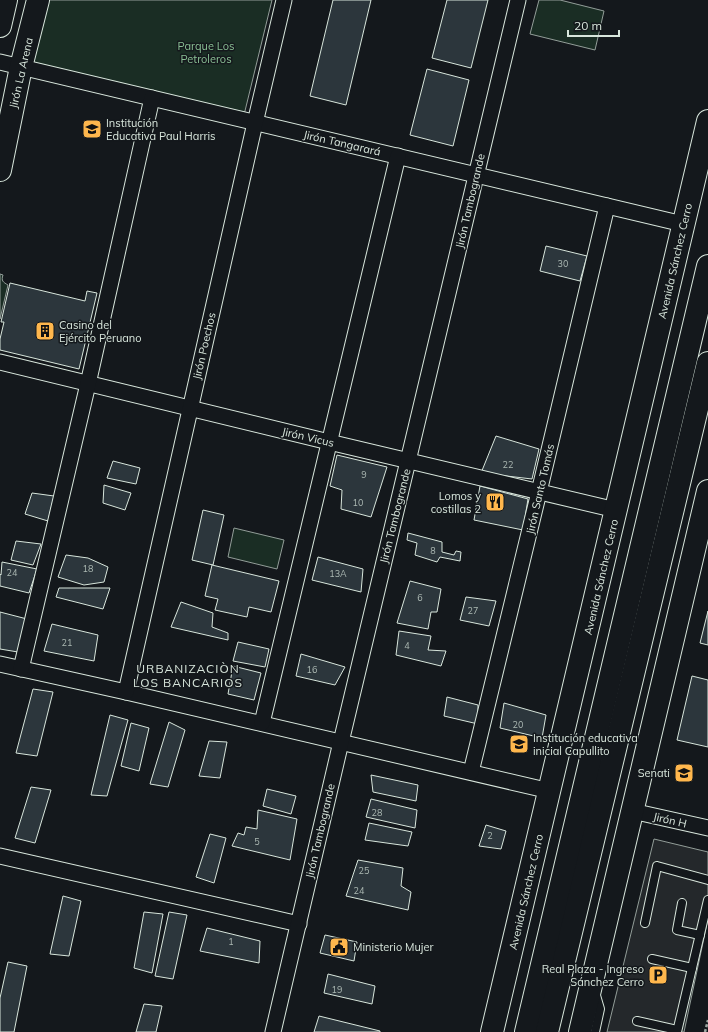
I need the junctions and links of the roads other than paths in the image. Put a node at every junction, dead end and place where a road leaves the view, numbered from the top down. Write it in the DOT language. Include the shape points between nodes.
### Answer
graph roads {
  1 [pos="6,0"];
  2 [pos="38,0"];
  3 [pos="284,0"];
  4 [pos="518,0"];
  5 [pos="0,26"];
  6 [pos="0,62"];
  7 [pos="21,67"];
  8 [pos="152,98"];
  9 [pos="708,121"];
  10 [pos="255,123"];
  11 [pos="398,156"];
  12 [pos="0,170"];
  13 [pos="476,175"];
  14 [pos="607,206"];
  15 [pos="683,224"];
  16 [pos="708,266"];
  17 [pos="0,362"];
  18 [pos="708,363"];
  19 [pos="88,384"];
  20 [pos="190,409"];
  21 [pos="329,442"];
  22 [pos="408,461"];
  23 [pos="708,491"];
  24 [pos="539,492"];
  25 [pos="616,510"];
  26 [pos="703,531"];
  27 [pos="0,664"];
  28 [pos="21,669"];
  29 [pos="126,692"];
  30 [pos="262,723"];
  31 [pos="341,742"];
  32 [pos="471,772"];
  33 [pos="550,791"];
  34 [pos="632,811"];
  35 [pos="708,828"];
  36 [pos="0,856"];
  37 [pos="708,880"];
  38 [pos="708,900"];
  39 [pos="682,903"];
  40 [pos="644,923"];
  41 [pos="299,924"];
  42 [pos="700,936"];
  43 [pos="652,959"];
  44 [pos="692,968"];
  45 [pos="592,981"];
  46 [pos="637,1021"];
  47 [pos="677,1031"];
  48 [pos="273,1032"];
  49 [pos="492,1032"];
  50 [pos="526,1032"];
  51 [pos="547,1032"];
  52 [pos="580,1032"];
  53 [pos="595,1032"];
  1 -- 5 [label="main road"];
  2 -- 7 [label="main road, Jirón La Arena"];
  3 -- 10 [label="street, Jirón Poechos"];
  4 -- 13 [label="street, Jirón Tambogrande"];
  6 -- 7 [label="street, Jirón Tangarará"];
  7 -- 8 [label="street, Jirón Tangarará"];
  7 -- 12 [label="main road, Jirón La Arena"];
  8 -- 10 [label="street, Jirón Tangarará"];
  8 -- 19 [label="street"];
  9 -- 15 [label="main road, Avenida Sánchez Cerro"];
  10 -- 11 [label="street, Jirón Tangarará"];
  10 -- 20 [label="street, Jirón Poechos"];
  11 -- 13 [label="street, Jirón Tangarará"];
  11 -- 21 [label="street"];
  13 -- 14 [label="street, Jirón Tangarará"];
  13 -- 22 [label="street, Jirón Tambogrande"];
  14 -- 15 [label="street, Jirón Tangarará"];
  14 -- 24 [label="street, Jirón Santo Tomás"];
  15 -- 25 [label="main road, Avenida Sánchez Cerro"];
  16 -- 50 [label="main road"];
  17 -- 19 [label="street, Jirón Vicus"];
  18 -- 51 [label="main road"];
  19 -- 20 [label="street, Jirón Vicus"];
  19 -- 28 [label="street"];
  20 -- 21 [label="street, Jirón Vicus"];
  20 -- 29 [label="street, Jirón Poechos"];
  21 -- 22 [label="street, Jirón Vicus"];
  21 -- 30 [label="street"];
  22 -- 24 [label="street, Jirón Vicus"];
  22 -- 31 [label="street, Jirón Tambogrande"];
  23 -- 26 [label="main road"];
  24 -- 25 [label="street, Jirón Vicus"];
  24 -- 32 [label="street, Jirón Santo Tomás"];
  25 -- 33 [label="main road, Avenida Sánchez Cerro"];
  26 -- 34 [label="main road"];
  27 -- 28 [label="street"];
  28 -- 29 [label="street"];
  29 -- 30 [label="street"];
  30 -- 31 [label="street"];
  31 -- 32 [label="street"];
  31 -- 41 [label="street, Jirón Tambogrande"];
  32 -- 33 [label="street"];
  33 -- 49 [label="main road, Avenida Sánchez Cerro"];
  34 -- 35 [label="street, Jirón H"];
  34 -- 45 [label="main road"];
  36 -- 41 [label="street"];
  37 -- 40 [label="lane" via="657,866"];
  38 -- 42 [label="lane"];
  39 -- 42 [label="lane" via="676,930"];
  41 -- 48 [label="street, Jirón Tambogrande"];
  42 -- 44 [label="lane"];
  43 -- 44 [label="lane"];
  44 -- 47 [label="lane"];
  45 -- 52 [label="main road"];
  45 -- 53 [label="lane" via="600,1009"];
  46 -- 47 [label="lane"];
}
